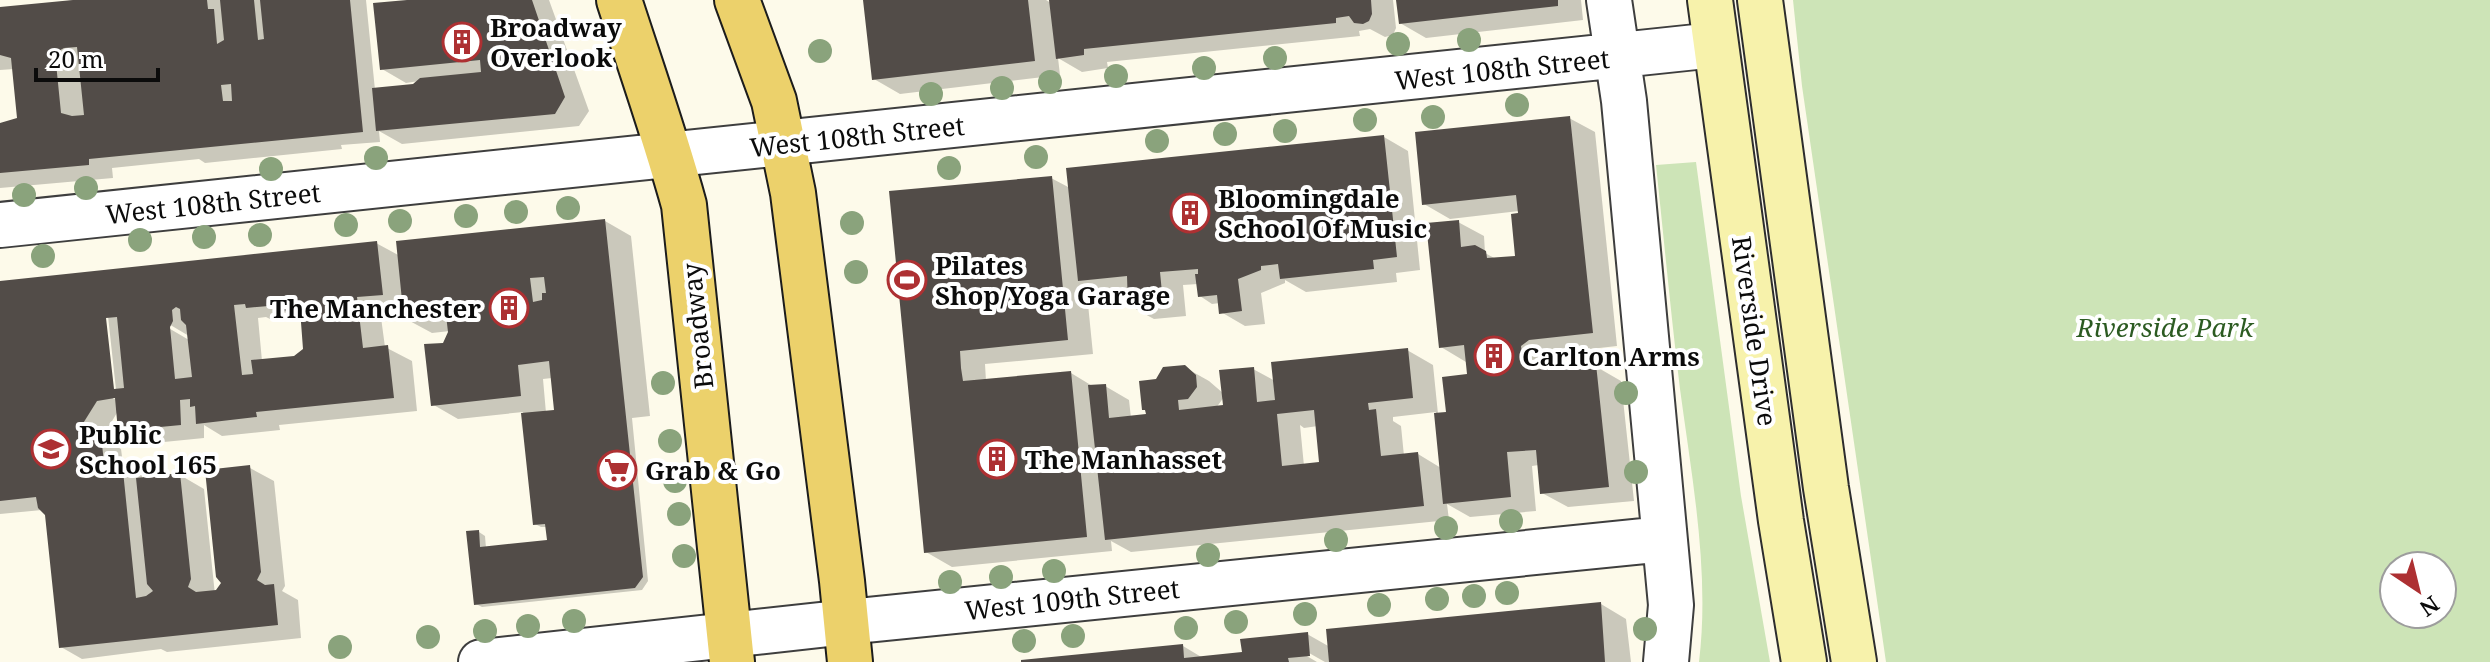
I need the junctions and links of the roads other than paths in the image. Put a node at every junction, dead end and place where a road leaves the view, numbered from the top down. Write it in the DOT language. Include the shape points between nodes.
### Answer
graph roads {
  1 [pos="619,0"];
  2 [pos="737,0"];
  3 [pos="767,0"];
  4 [pos="1609,0"];
  5 [pos="1710,0"];
  6 [pos="1762,20"];
  7 [pos="1715,45"];
  8 [pos="1619,57"];
  9 [pos="763,74"];
  10 [pos="784,143"];
  11 [pos="671,155"];
  12 [pos="0,225"];
  13 [pos="1664,539"];
  14 [pos="849,642"];
  15 [pos="731,649"];
  16 [pos="481,662"];
  17 [pos="1666,662"];
  18 [pos="1804,662"];
  19 [pos="1854,662"];
  1 -- 11 [label="main road, Broadway"];
  2 -- 9 [label="main road"];
  3 -- 9 [label="main road"];
  4 -- 8 [label="street"];
  5 -- 7 [label="main road, Riverside Drive"];
  6 -- 7 [label="main road"];
  6 -- 19 [label="main road, Riverside Drive"];
  7 -- 8 [label="street, West 108th Street"];
  7 -- 18 [label="main road, Riverside Drive"];
  8 -- 10 [label="street, West 108th Street"];
  8 -- 13 [label="street"];
  9 -- 10 [label="main road"];
  10 -- 11 [label="street, West 108th Street"];
  10 -- 14 [label="main road"];
  11 -- 12 [label="street, West 108th Street"];
  11 -- 15 [label="main road, Broadway" via="684,205"];
  13 -- 14 [label="street, West 109th Street"];
  13 -- 17 [label="street" via="1671,605"];
  14 -- 15 [label="street, West 109th Street"];
  15 -- 16 [label="street, West 109th Street"];
}
